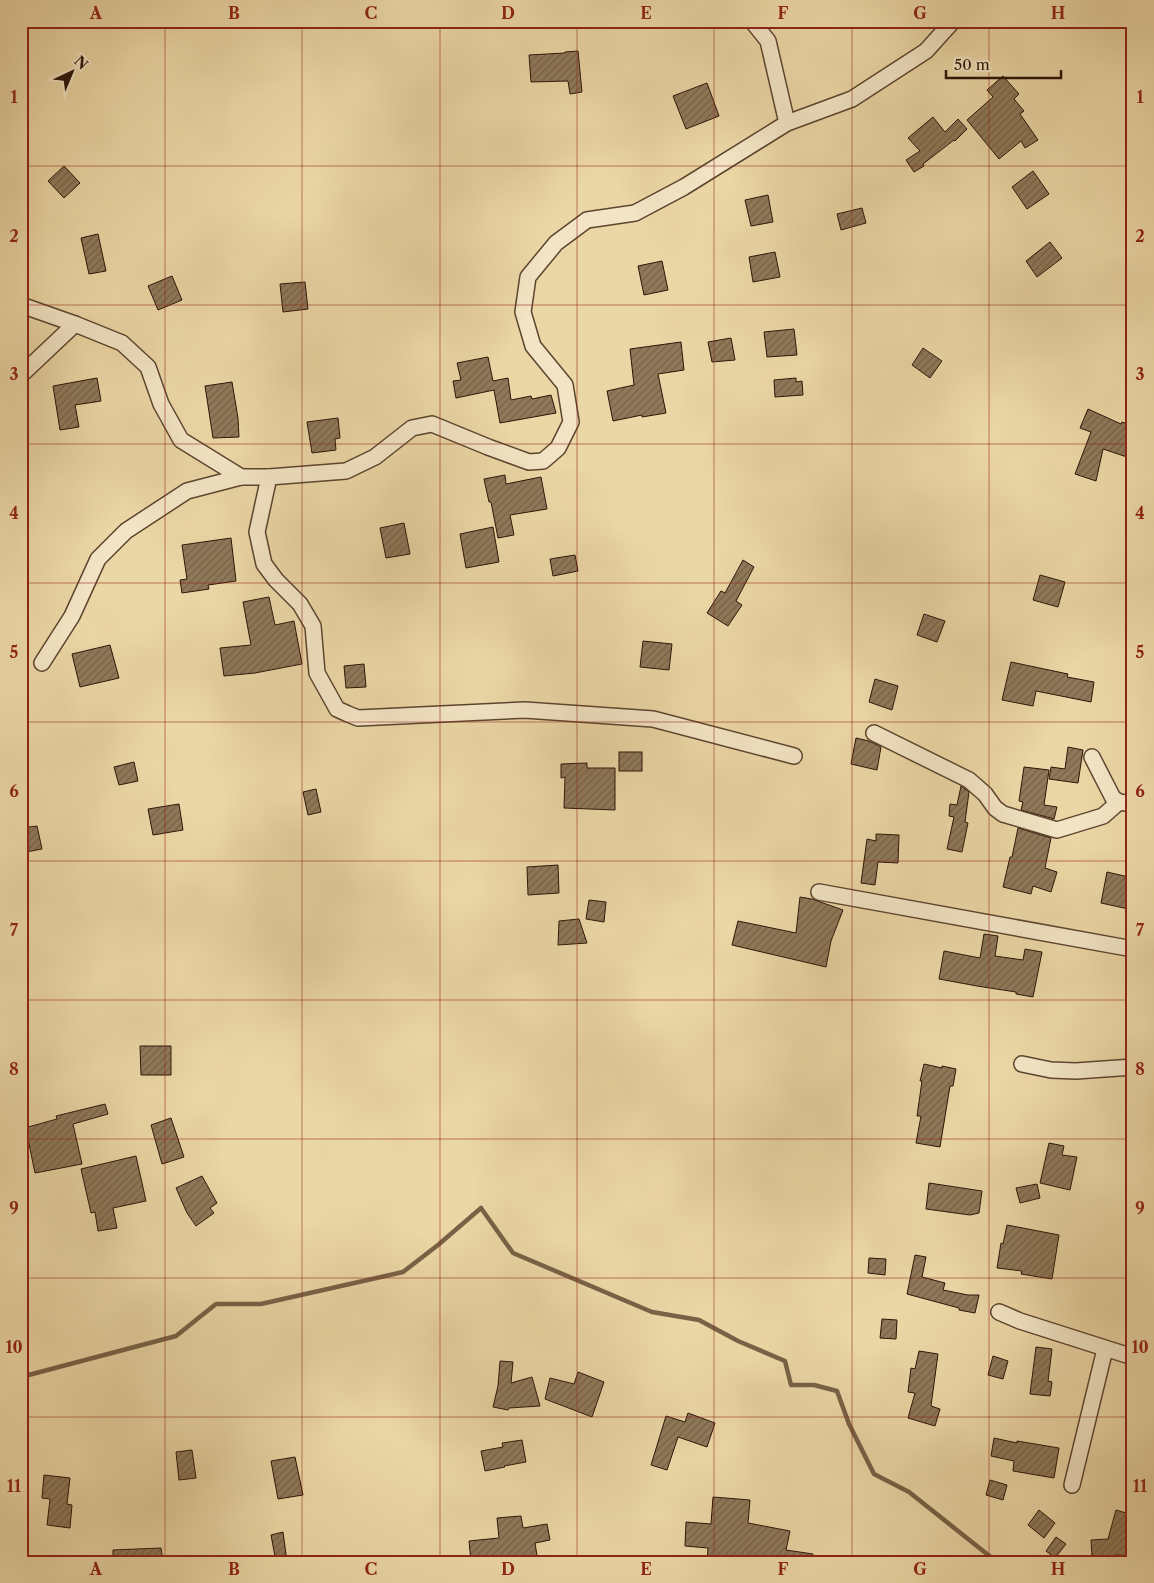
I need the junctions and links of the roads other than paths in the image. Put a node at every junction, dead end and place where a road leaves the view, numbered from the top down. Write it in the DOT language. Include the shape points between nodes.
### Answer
graph roads {
  1 [pos="752,21"];
  2 [pos="953,21"];
  3 [pos="787,122"];
  4 [pos="21,305"];
  5 [pos="75,324"];
  6 [pos="21,376"];
  7 [pos="241,476"];
  8 [pos="269,478"];
  9 [pos="42,663"];
  10 [pos="874,733"];
  11 [pos="794,756"];
  12 [pos="1092,757"];
  13 [pos="1126,803"];
  14 [pos="819,892"];
  15 [pos="1133,949"];
  16 [pos="1022,1064"];
  17 [pos="1133,1067"];
  18 [pos="999,1312"];
  19 [pos="1105,1349"];
  20 [pos="1133,1357"];
  21 [pos="1072,1485"];
  1 -- 3 [label="street" via="768,42"];
  2 -- 3 [label="street" via="926,51 852,99"];
  3 -- 8 [label="street" via="684,187 635,213 587,220 556,242 528,277 523,312 525,321 533,346 565,385 571,422 558,448 543,461 529,462 432,424 412,428 375,457 346,471"];
  4 -- 5 [label="street"];
  5 -- 6 [label="street"];
  5 -- 7 [label="street" via="122,343 148,367 161,404 181,440"];
  7 -- 8 [label="street"];
  7 -- 9 [label="street" via="187,490 126,530 98,559 72,616"];
  8 -- 11 [label="street" via="257,532 264,564 300,604 313,626 318,672 337,709 358,718 526,710 653,719"];
  10 -- 13 [label="street" via="969,780 1003,814 1057,830 1103,816"];
  12 -- 13 [label="street" via="1109,791"];
  14 -- 15 [label="street"];
  16 -- 17 [label="street" via="1076,1071"];
  18 -- 19 [label="street"];
  19 -- 20 [label="street"];
  19 -- 21 [label="street"];
}
